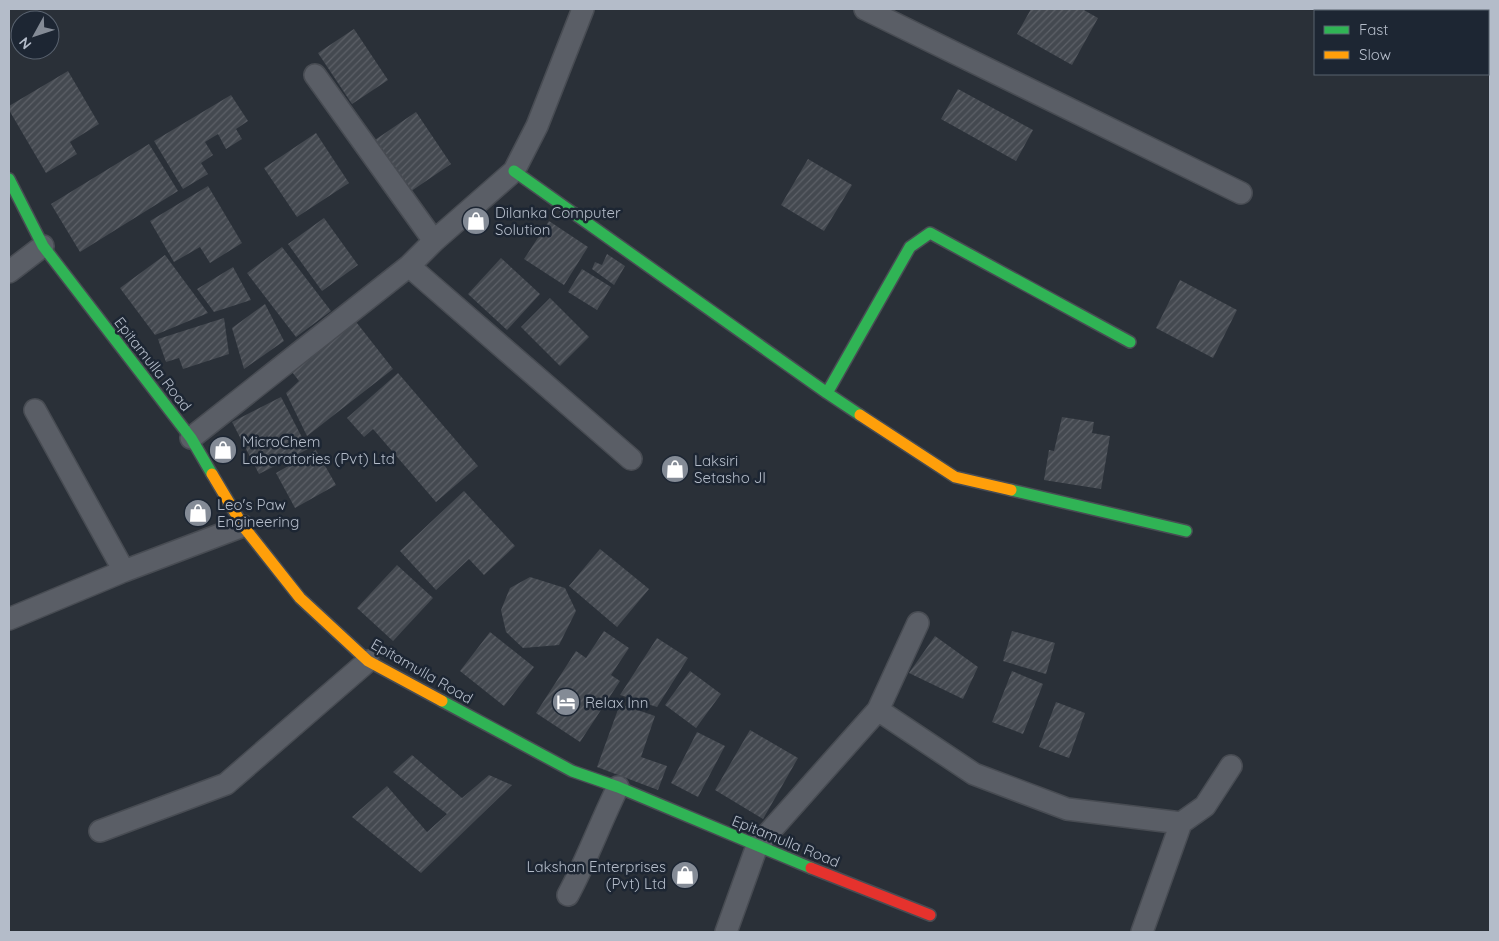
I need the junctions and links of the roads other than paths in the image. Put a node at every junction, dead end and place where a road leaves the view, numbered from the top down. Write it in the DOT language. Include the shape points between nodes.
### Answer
graph roads {
  1 [pos="865,9"];
  2 [pos="577,11"];
  3 [pos="315,75"];
  4 [pos="514,171"];
  5 [pos="9,179"];
  6 [pos="1241,193"];
  7 [pos="434,241"];
  8 [pos="43,246"];
  9 [pos="409,266"];
  10 [pos="9,272"];
  11 [pos="1130,342"];
  12 [pos="827,393"];
  13 [pos="35,410"];
  14 [pos="191,438"];
  15 [pos="631,459"];
  16 [pos="243,526"];
  17 [pos="1186,531"];
  18 [pos="124,571"];
  19 [pos="9,620"];
  20 [pos="918,623"];
  21 [pos="368,661"];
  22 [pos="878,710"];
  23 [pos="1231,766"];
  24 [pos="618,788"];
  25 [pos="1181,823"];
  26 [pos="100,831"];
  27 [pos="757,846"];
  28 [pos="568,895"];
  29 [pos="930,915"];
  30 [pos="726,932"];
  31 [pos="1142,932"];
  1 -- 6 [label="street"];
  2 -- 4 [label="street" via="537,126"];
  3 -- 7 [label="street"];
  4 -- 7 [label="street"];
  4 -- 12 [label="street"];
  5 -- 8 [label="street, Epitamulla Road"];
  7 -- 9 [label="street"];
  8 -- 10 [label="street"];
  8 -- 14 [label="street, Epitamulla Road"];
  9 -- 14 [label="street"];
  9 -- 15 [label="street"];
  11 -- 12 [label="street" via="930,234 910,247"];
  12 -- 17 [label="street" via="955,477"];
  13 -- 18 [label="street"];
  14 -- 16 [label="street, Epitamulla Road"];
  16 -- 18 [label="street"];
  16 -- 21 [label="street, Epitamulla Road" via="300,598"];
  18 -- 19 [label="street"];
  20 -- 22 [label="street"];
  21 -- 24 [label="street, Epitamulla Road" via="572,772"];
  21 -- 26 [label="street" via="226,784"];
  22 -- 25 [label="street" via="974,774 1067,809"];
  22 -- 27 [label="street"];
  23 -- 25 [label="street" via="1205,806"];
  24 -- 27 [label="street, Epitamulla Road"];
  24 -- 28 [label="street"];
  25 -- 31 [label="street"];
  27 -- 29 [label="street, Epitamulla Road"];
  27 -- 30 [label="street"];
}
